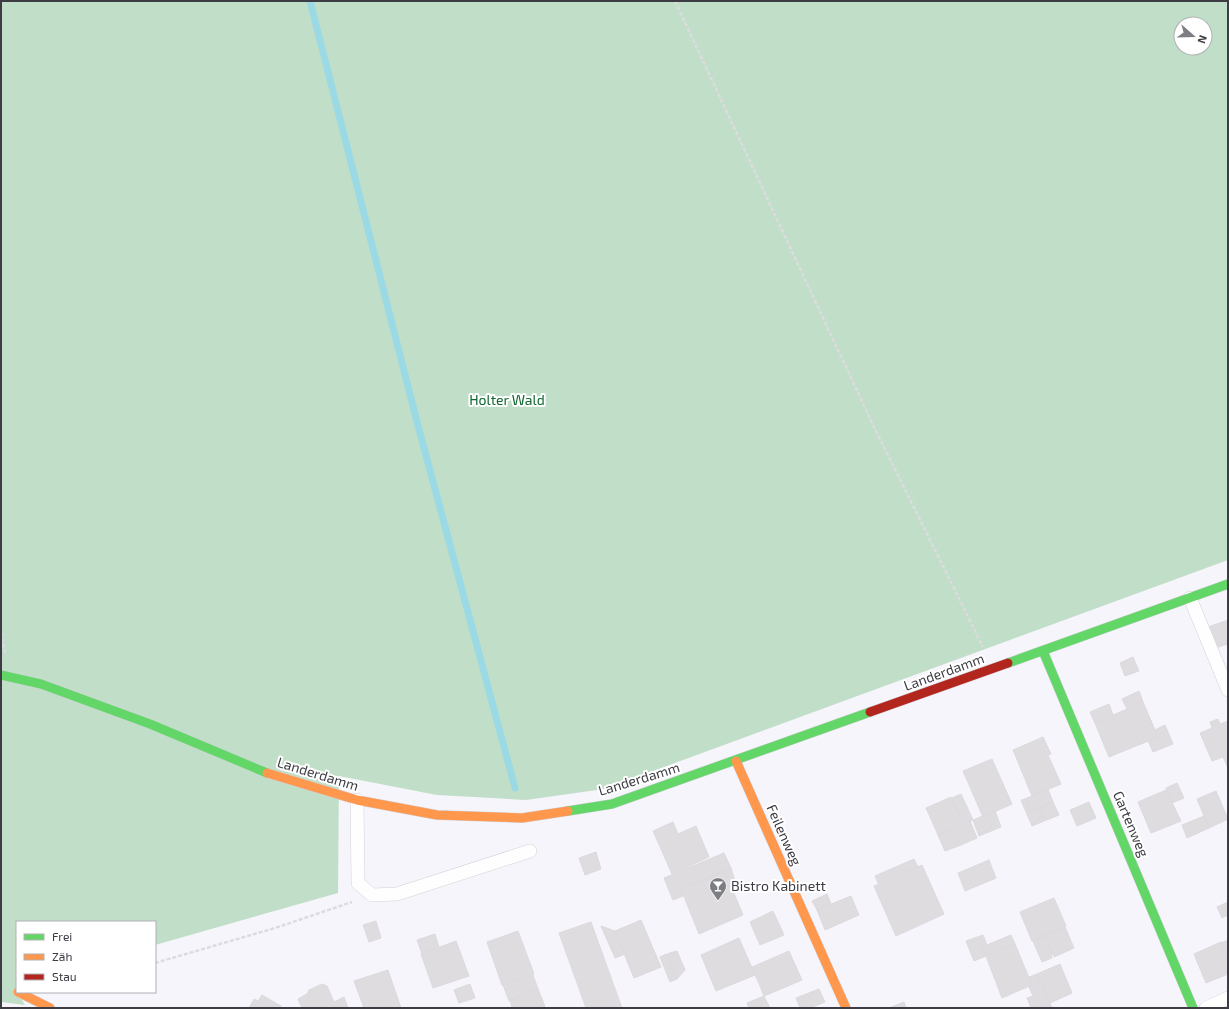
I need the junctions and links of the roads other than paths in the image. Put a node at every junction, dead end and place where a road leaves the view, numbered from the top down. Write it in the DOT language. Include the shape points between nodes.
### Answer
graph roads {
  1 [pos="1228,584"];
  2 [pos="1190,598"];
  3 [pos="1043,651"];
  4 [pos="1222,661"];
  5 [pos="1,675"];
  6 [pos="1228,690"];
  7 [pos="736,761"];
  8 [pos="357,800"];
  9 [pos="530,851"];
  10 [pos="20,993"];
  11 [pos="1228,998"];
  12 [pos="50,1008"];
  13 [pos="846,1008"];
  14 [pos="1193,1008"];
  15 [pos="1206,1008"];
  1 -- 2 [label="main road, Landerdamm"];
  2 -- 3 [label="main road, Landerdamm"];
  2 -- 4 [label="lane"];
  3 -- 7 [label="main road, Landerdamm"];
  3 -- 14 [label="main road, Gartenweg"];
  4 -- 6 [label="lane"];
  5 -- 8 [label="main road, Landerdamm" via="41,684 150,724 255,769"];
  7 -- 8 [label="main road, Landerdamm" via="612,804 522,818 437,815"];
  7 -- 13 [label="main road, Feilenweg"];
  8 -- 9 [label="lane" via="358,883 372,895 397,894"];
  10 -- 12 [label="main road"];
  11 -- 15 [label="lane"];
}
